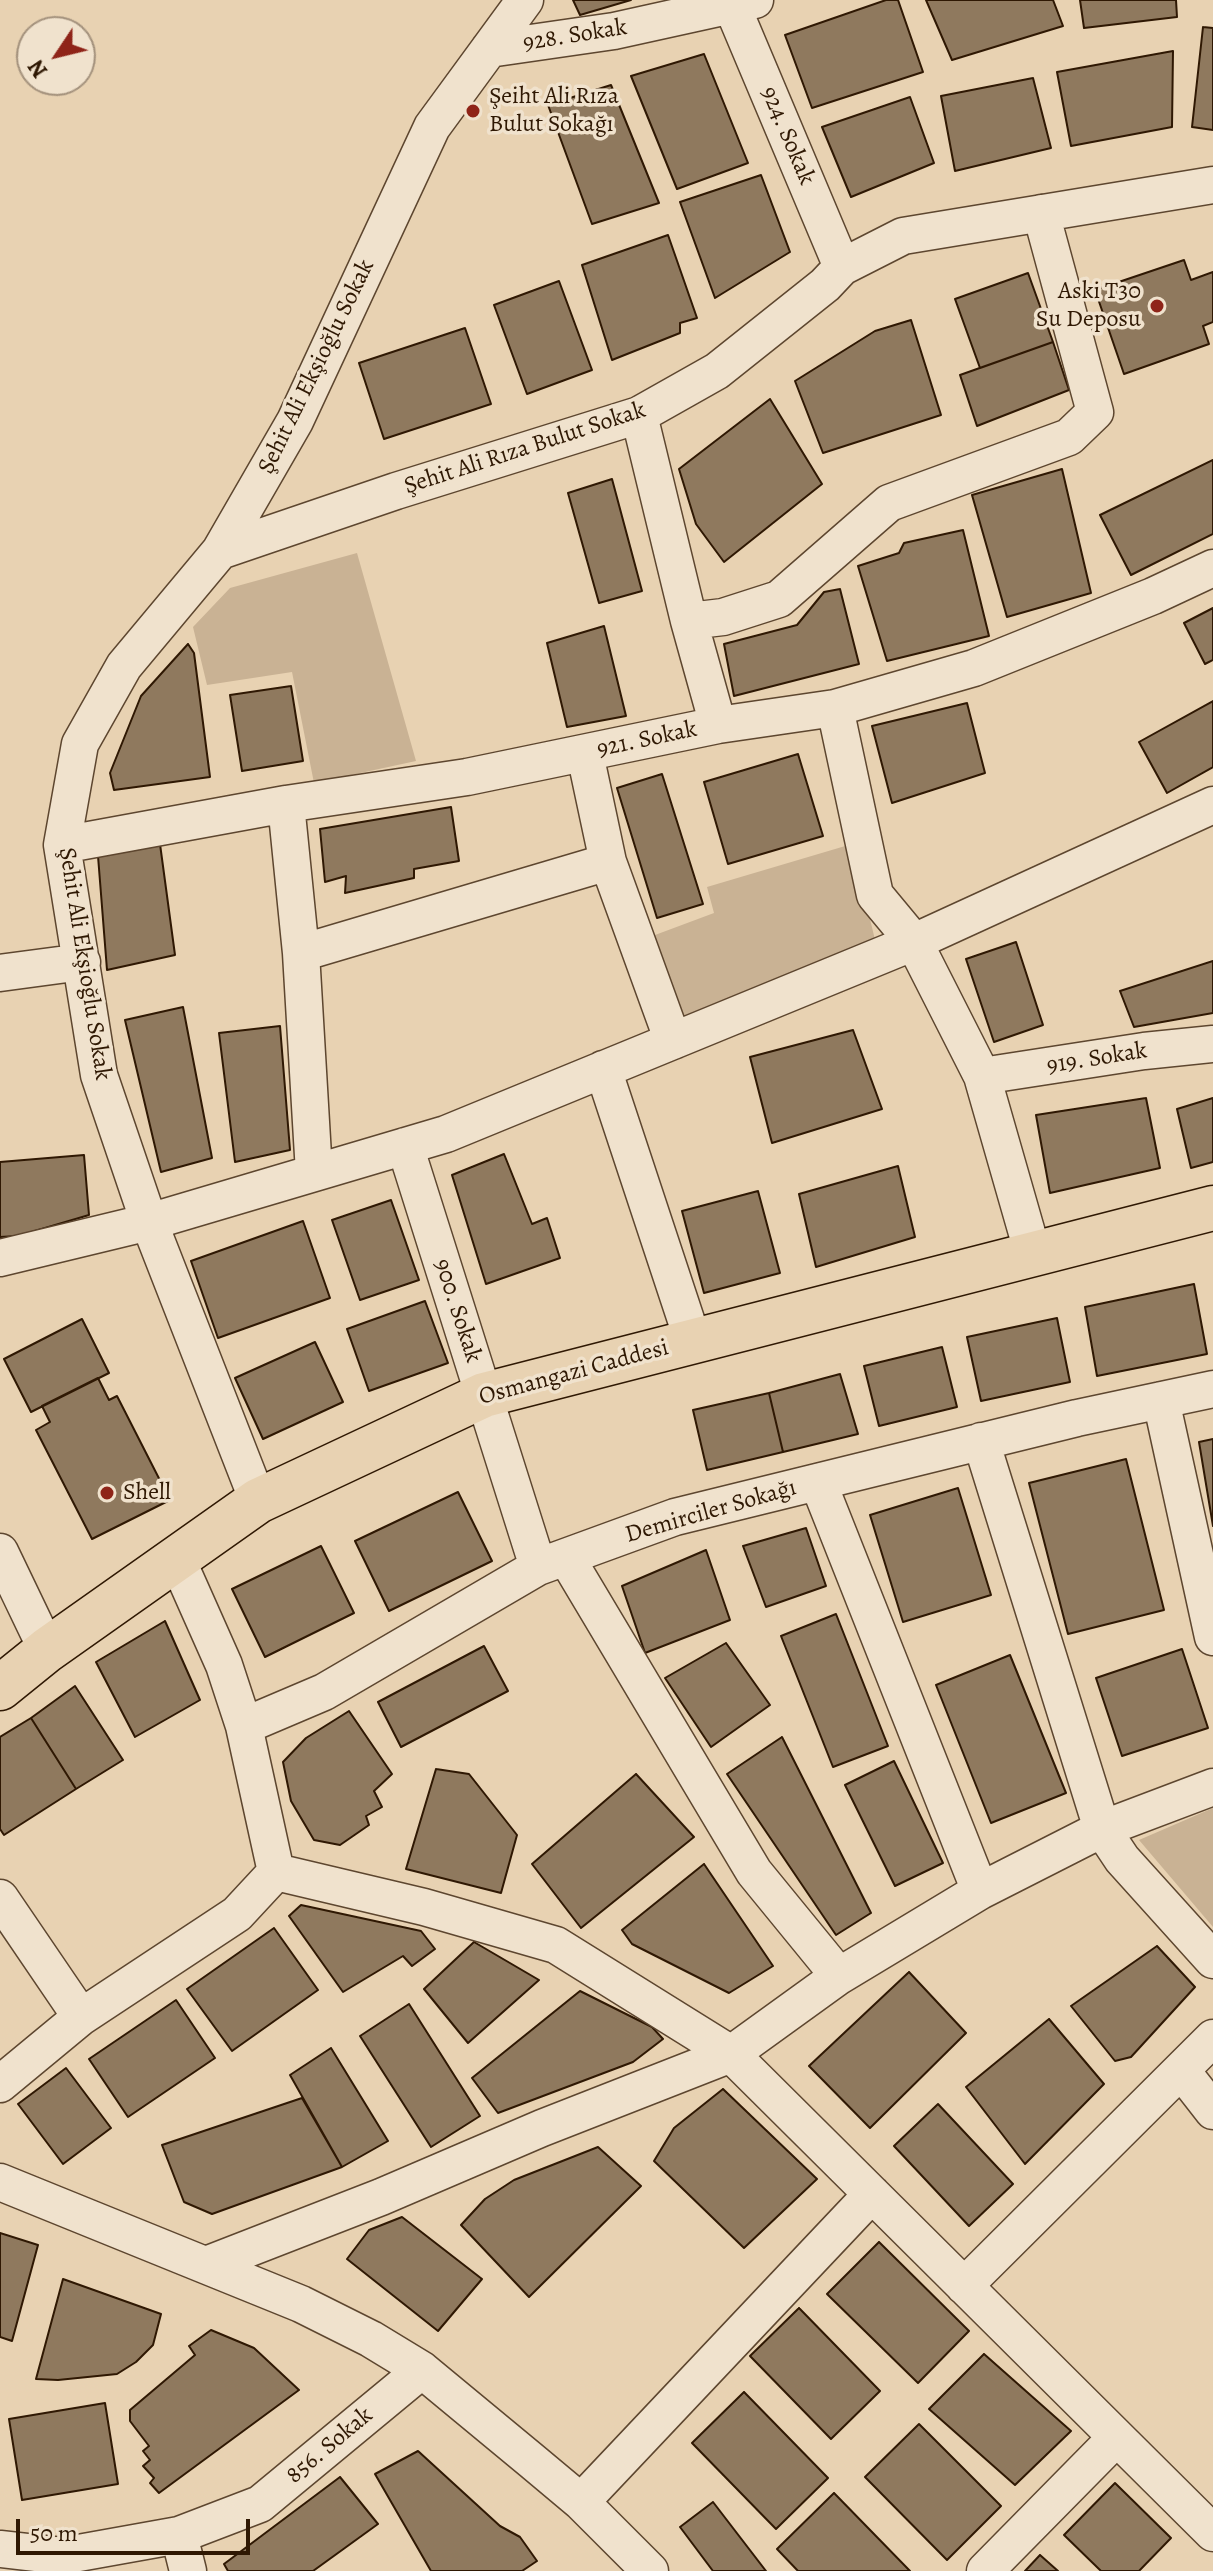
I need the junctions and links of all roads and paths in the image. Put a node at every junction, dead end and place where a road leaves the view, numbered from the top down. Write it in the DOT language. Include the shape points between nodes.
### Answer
graph roads {
  1 [pos="525,0"];
  2 [pos="743,3"];
  3 [pos="489,49"];
  4 [pos="1213,185"];
  5 [pos="1041,213"];
  6 [pos="842,267"];
  7 [pos="639,415"];
  8 [pos="220,551"];
  9 [pos="1213,568"];
  10 [pos="689,621"];
  11 [pos="835,708"];
  12 [pos="718,725"];
  13 [pos="585,754"];
  14 [pos="286,804"];
  15 [pos="1213,805"];
  16 [pos="62,845"];
  17 [pos="608,862"];
  18 [pos="914,942"];
  19 [pos="301,953"];
  20 [pos="82,962"];
  21 [pos="0,973"];
  22 [pos="673,1041"];
  23 [pos="1213,1044"];
  24 [pos="603,1069"];
  25 [pos="982,1076"];
  26 [pos="405,1146"];
  27 [pos="314,1173"];
  28 [pos="1213,1208"];
  29 [pos="149,1222"];
  30 [pos="1033,1254"];
  31 [pos="0,1258"];
  32 [pos="693,1341"];
  33 [pos="1213,1389"];
  34 [pos="484,1395"];
  35 [pos="1161,1400"];
  36 [pos="981,1441"];
  37 [pos="818,1482"];
  38 [pos="258,1501"];
  39 [pos="0,1552"];
  40 [pos="176,1557"];
  41 [pos="552,1562"];
  42 [pos="1213,1637"];
  43 [pos="47,1650"];
  44 [pos="0,1688"];
  45 [pos="244,1726"];
  46 [pos="1213,1787"];
  47 [pos="1102,1829"];
  48 [pos="276,1872"];
  49 [pos="980,1891"];
  50 [pos="0,1898"];
  51 [pos="1213,1960"];
  52 [pos="839,1976"];
  53 [pos="81,2017"];
  54 [pos="1213,2038"];
  55 [pos="731,2054"];
  56 [pos="1181,2070"];
  57 [pos="0,2084"];
  58 [pos="1213,2111"];
  59 [pos="0,2182"];
  60 [pos="872,2194"];
  61 [pos="206,2265"];
  62 [pos="964,2286"];
  63 [pos="422,2370"];
  64 [pos="1116,2438"];
  65 [pos="581,2502"];
  66 [pos="1213,2533"];
  67 [pos="179,2535"];
  68 [pos="0,2549"];
  69 [pos="188,2571"];
  70 [pos="650,2571"];
  71 [pos="985,2571"];
  1 -- 3 [label="street, Şehit Ali Ekşioğlu Sokak"];
  2 -- 3 [label="street, 928. Sokak" via="614,31"];
  2 -- 6 [label="street, 924. Sokak"];
  3 -- 8 [label="street, Şehit Ali Ekşioğlu Sokak" via="432,127 295,421"];
  4 -- 5 [label="street, Şehit Ali Rıza Bulut Sokak"];
  5 -- 6 [label="street, Şehit Ali Rıza Bulut Sokak" via="903,236"];
  5 -- 10 [label="street" via="1095,412 1069,437 889,503 779,599 723,617"];
  6 -- 7 [label="street, Şehit Ali Rıza Bulut Sokak" via="717,371"];
  7 -- 8 [label="street, Şehit Ali Rıza Bulut Sokak"];
  7 -- 10 [label="street"];
  8 -- 16 [label="street, Şehit Ali Ekşioğlu Sokak" via="124,666 80,744"];
  9 -- 11 [label="street, 921. Sokak" via="974,668"];
  10 -- 12 [label="street"];
  11 -- 12 [label="street, 921. Sokak"];
  11 -- 18 [label="street" via="875,895"];
  12 -- 13 [label="street, 921. Sokak"];
  13 -- 14 [label="street, 921. Sokak"];
  13 -- 17 [label="street"];
  14 -- 16 [label="street, 921. Sokak"];
  14 -- 19 [label="street"];
  15 -- 18 [label="street"];
  16 -- 20 [label="street, Şehit Ali Ekşioğlu Sokak"];
  17 -- 19 [label="street"];
  17 -- 22 [label="street"];
  18 -- 22 [label="street"];
  18 -- 25 [label="street"];
  19 -- 27 [label="street"];
  20 -- 21 [label="street"];
  20 -- 29 [label="street, Şehit Ali Ekşioğlu Sokak" via="99,1075"];
  22 -- 24 [label="street"];
  23 -- 25 [label="street, 919. Sokak"];
  24 -- 26 [label="street"];
  24 -- 32 [label="street"];
  25 -- 30 [label="street"];
  26 -- 27 [label="street"];
  26 -- 34 [label="street, 900. Sokak"];
  27 -- 29 [label="street"];
  28 -- 30 [label="main road, Osmangazi Caddesi"];
  29 -- 31 [label="street"];
  29 -- 38 [label="street, Şehit Ali Ekşioğlu Sokak"];
  30 -- 32 [label="main road, Osmangazi Caddesi"];
  32 -- 34 [label="main road, Osmangazi Caddesi"];
  33 -- 35 [label="street, Demirciler Sokağı"];
  34 -- 38 [label="main road, Osmangazi Caddesi"];
  34 -- 41 [label="street, 900. Sokak"];
  35 -- 36 [label="street, Demirciler Sokağı"];
  35 -- 42 [label="street"];
  36 -- 37 [label="street, Demirciler Sokağı"];
  36 -- 47 [label="street"];
  37 -- 41 [label="street, Demirciler Sokağı" via="675,1517"];
  37 -- 49 [label="street"];
  38 -- 40 [label="main road, Osmangazi Caddesi"];
  39 -- 43 [label="street"];
  40 -- 43 [label="main road, Osmangazi Caddesi"];
  40 -- 45 [label="street" via="224,1665"];
  41 -- 45 [label="street, Demirciler Sokağı" via="324,1692"];
  41 -- 52 [label="street, 900. Sokak" via="754,1872"];
  43 -- 44 [label="main road, Osmangazi Caddesi"];
  45 -- 48 [label="street"];
  46 -- 47 [label="street"];
  47 -- 49 [label="street"];
  47 -- 51 [label="street" via="1122,1859"];
  48 -- 53 [label="street" via="237,1914"];
  48 -- 55 [label="street" via="556,1945"];
  49 -- 52 [label="street"];
  50 -- 53 [label="street"];
  52 -- 55 [label="street"];
  53 -- 57 [label="street"];
  54 -- 56 [label="street"];
  55 -- 60 [label="street"];
  55 -- 61 [label="street"];
  56 -- 58 [label="street"];
  56 -- 62 [label="street"];
  59 -- 61 [label="street"];
  60 -- 62 [label="street"];
  60 -- 65 [label="street"];
  61 -- 63 [label="street" via="301,2304"];
  62 -- 64 [label="street"];
  63 -- 65 [label="street"];
  63 -- 67 [label="street, 856. Sokak" via="260,2504"];
  64 -- 66 [label="street"];
  64 -- 71 [label="street"];
  65 -- 70 [label="street"];
  67 -- 68 [label="street, 856. Sokak" via="62,2556"];
  67 -- 69 [label="street"];
}
